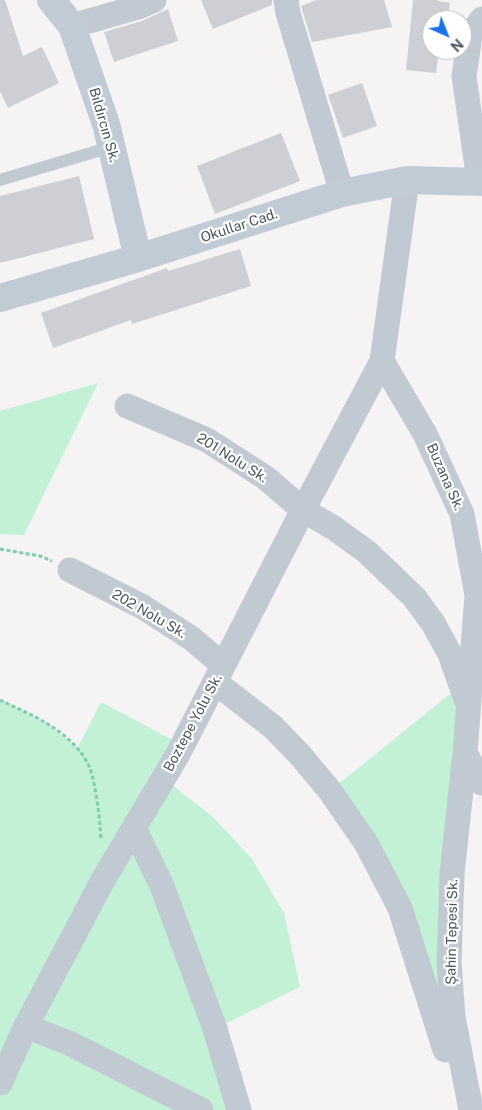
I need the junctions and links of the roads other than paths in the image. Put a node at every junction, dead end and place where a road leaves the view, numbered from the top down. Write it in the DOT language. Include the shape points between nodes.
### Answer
graph roads {
  1 [pos="51,0"];
  2 [pos="154,0"];
  3 [pos="286,0"];
  4 [pos="482,18"];
  5 [pos="72,26"];
  6 [pos="111,147"];
  7 [pos="0,180"];
  8 [pos="407,180"];
  9 [pos="480,182"];
  10 [pos="342,193"];
  11 [pos="138,258"];
  12 [pos="0,298"];
  13 [pos="382,361"];
  14 [pos="127,406"];
  15 [pos="303,510"];
  16 [pos="70,570"];
  17 [pos="219,674"];
  18 [pos="469,706"];
  19 [pos="465,753"];
  20 [pos="482,783"];
  21 [pos="134,828"];
  22 [pos="26,1026"];
  23 [pos="0,1083"];
  24 [pos="469,1099"];
  25 [pos="201,1110"];
  26 [pos="239,1110"];
  1 -- 5 [label="main road, Bıldırcın Sk."];
  2 -- 5 [label="street"];
  3 -- 10 [label="street"];
  4 -- 9 [label="street" via="470,36 464,76"];
  5 -- 6 [label="main road, Bıldırcın Sk."];
  6 -- 7 [label="lane"];
  6 -- 11 [label="main road, Bıldırcın Sk."];
  8 -- 9 [label="main road, Okullar Cad."];
  8 -- 10 [label="main road, Okullar Cad."];
  8 -- 13 [label="street"];
  10 -- 11 [label="main road, Okullar Cad."];
  11 -- 12 [label="main road, Okullar Cad."];
  13 -- 15 [label="street, Boztepe Yolu Sk."];
  13 -- 18 [label="street, Buzana Sk." via="425,434 462,514 478,595"];
  14 -- 15 [label="street, 201 Nolu Sk." via="207,440 266,478"];
  15 -- 17 [label="street, Boztepe Yolu Sk."];
  15 -- 18 [label="street, 201 Nolu Sk." via="367,552 414,597 450,654"];
  16 -- 17 [label="street, 202 Nolu Sk." via="143,607 191,638"];
  17 -- 21 [label="street, Boztepe Yolu Sk." via="178,754"];
  17 -- 24 [label="street, 202 Nolu Sk." via="301,756 366,843 400,908 445,1048"];
  18 -- 19 [label="street, Buzana Sk."];
  19 -- 20 [label="street"];
  19 -- 24 [label="street, Şahin Tepesi Sk." via="452,874 449,962 453,1017"];
  21 -- 22 [label="street, Boztepe Yolu Sk."];
  21 -- 26 [label="street" via="162,886 214,1029"];
  22 -- 23 [label="street, Boztepe Yolu Sk."];
  22 -- 25 [label="street" via="71,1044"];
}
